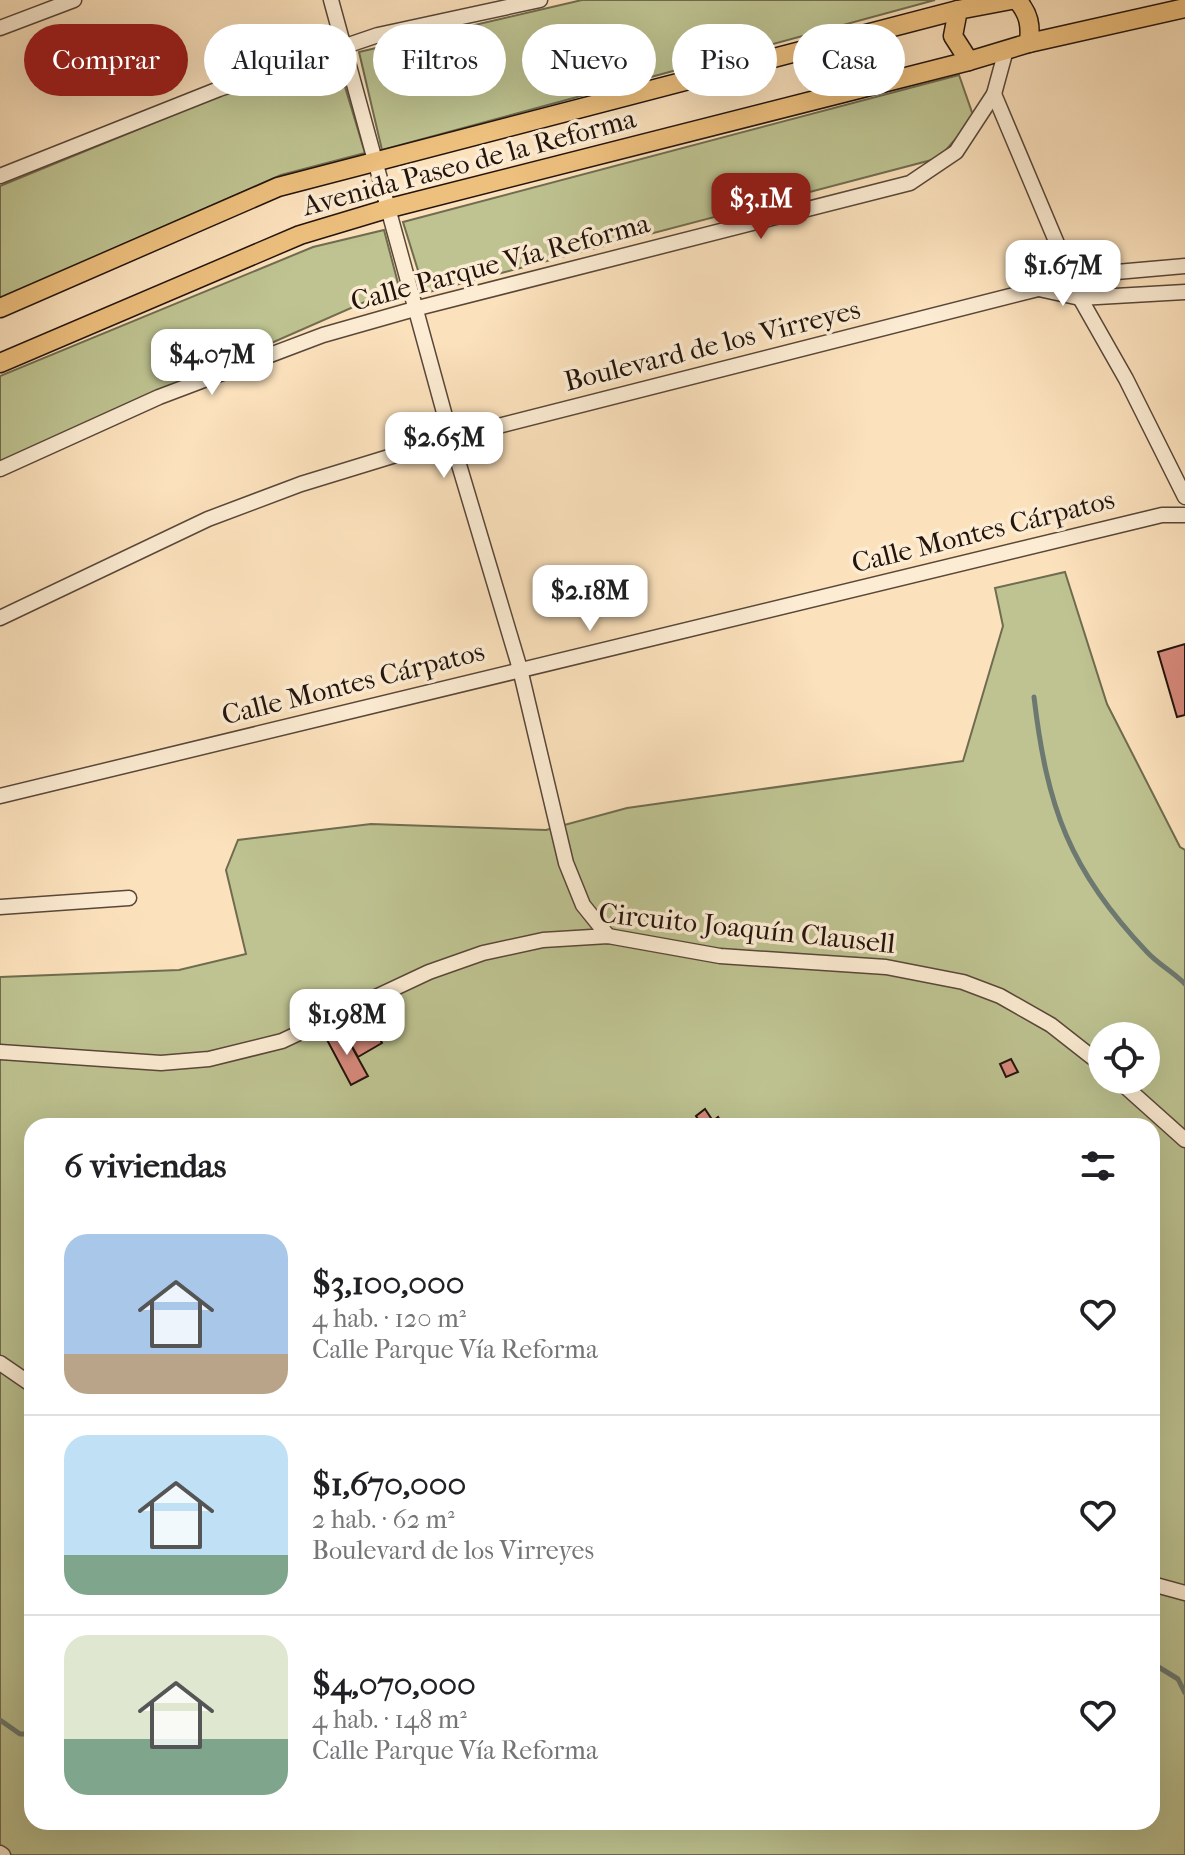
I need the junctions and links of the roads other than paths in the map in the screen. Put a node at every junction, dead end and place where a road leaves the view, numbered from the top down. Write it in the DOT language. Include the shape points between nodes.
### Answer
graph roads {
  1 [pos="74,0"];
  2 [pos="331,0"];
  3 [pos="540,0"];
  4 [pos="1011,0"];
  5 [pos="1017,0"];
  6 [pos="986,2"];
  7 [pos="1185,8"];
  8 [pos="958,10"];
  9 [pos="336,24"];
  10 [pos="0,28"];
  11 [pos="357,42"];
  12 [pos="1029,43"];
  13 [pos="1006,50"];
  14 [pos="969,61"];
  15 [pos="994,94"];
  16 [pos="204,95"];
  17 [pos="357,96"];
  18 [pos="377,160"];
  19 [pos="0,176"];
  20 [pos="390,208"];
  21 [pos="1185,266"];
  22 [pos="1071,276"];
  23 [pos="1038,289"];
  24 [pos="1185,292"];
  25 [pos="1080,298"];
  26 [pos="0,308"];
  27 [pos="418,308"];
  28 [pos="0,363"];
  29 [pos="451,438"];
  30 [pos="0,469"];
  31 [pos="1185,497"];
  32 [pos="1185,515"];
  33 [pos="0,618"];
  34 [pos="520,669"];
  35 [pos="0,796"];
  36 [pos="129,898"];
  37 [pos="0,907"];
  38 [pos="608,936"];
  39 [pos="0,1052"];
  40 [pos="1088,1054"];
  41 [pos="1134,1094"];
  42 [pos="1185,1140"];
  43 [pos="0,1363"];
  44 [pos="8,1373"];
  45 [pos="1160,1586"];
  46 [pos="1185,1593"];
  1 -- 10 [label="street"];
  2 -- 9 [label="street"];
  3 -- 11 [label="street"];
  4 -- 6 [label="main road, Avenida Paseo de la Reforma"];
  5 -- 12 [label="main road" via="1031,26"];
  6 -- 8 [label="main road, Avenida Paseo de la Reforma"];
  7 -- 12 [label="main road"];
  8 -- 14 [label="main road" via="953,36"];
  8 -- 18 [label="main road, Avenida Paseo de la Reforma"];
  12 -- 13 [label="main road, Avenida Paseo de la Reforma"];
  13 -- 14 [label="main road, Avenida Paseo de la Reforma"];
  13 -- 15 [label="street, Calle Parque Vía Reforma"];
  14 -- 20 [label="main road, Avenida Paseo de la Reforma"];
  15 -- 22 [label="street"];
  15 -- 27 [label="street, Calle Parque Vía Reforma" via="956,152 910,183"];
  16 -- 19 [label="street"];
  17 -- 18 [label="street"];
  18 -- 20 [label="street"];
  18 -- 26 [label="main road, Avenida Paseo de la Reforma" via="278,187"];
  20 -- 27 [label="street"];
  20 -- 28 [label="main road, Avenida Paseo de la Reforma" via="300,235"];
  21 -- 22 [label="street, Boulevard de los Virreyes"];
  22 -- 23 [label="street, Boulevard de los Virreyes"];
  22 -- 25 [label="street"];
  23 -- 25 [label="street, Boulevard de los Virreyes"];
  23 -- 29 [label="street, Boulevard de los Virreyes"];
  24 -- 25 [label="street, Boulevard de los Virreyes"];
  25 -- 31 [label="street"];
  27 -- 29 [label="street"];
  27 -- 30 [label="street, Calle Parque Vía Reforma" via="323,335 159,397"];
  29 -- 33 [label="street, Boulevard de los Virreyes" via="208,519"];
  29 -- 34 [label="street"];
  32 -- 34 [label="street, Calle Montes Cárpatos" via="1162,515"];
  34 -- 35 [label="street, Calle Montes Cárpatos"];
  34 -- 38 [label="street" via="566,863 583,905"];
  36 -- 37 [label="street"];
  38 -- 39 [label="street, Circuito Joaquín Clausell" via="543,940 483,953 429,972 282,1041 209,1059 147,1062"];
  38 -- 40 [label="street, Circuito Joaquín Clausell" via="720,956 886,967 963,982 1051,1025"];
  41 -- 42 [label="street"];
  43 -- 44 [label="street"];
  45 -- 46 [label="street"];
}
